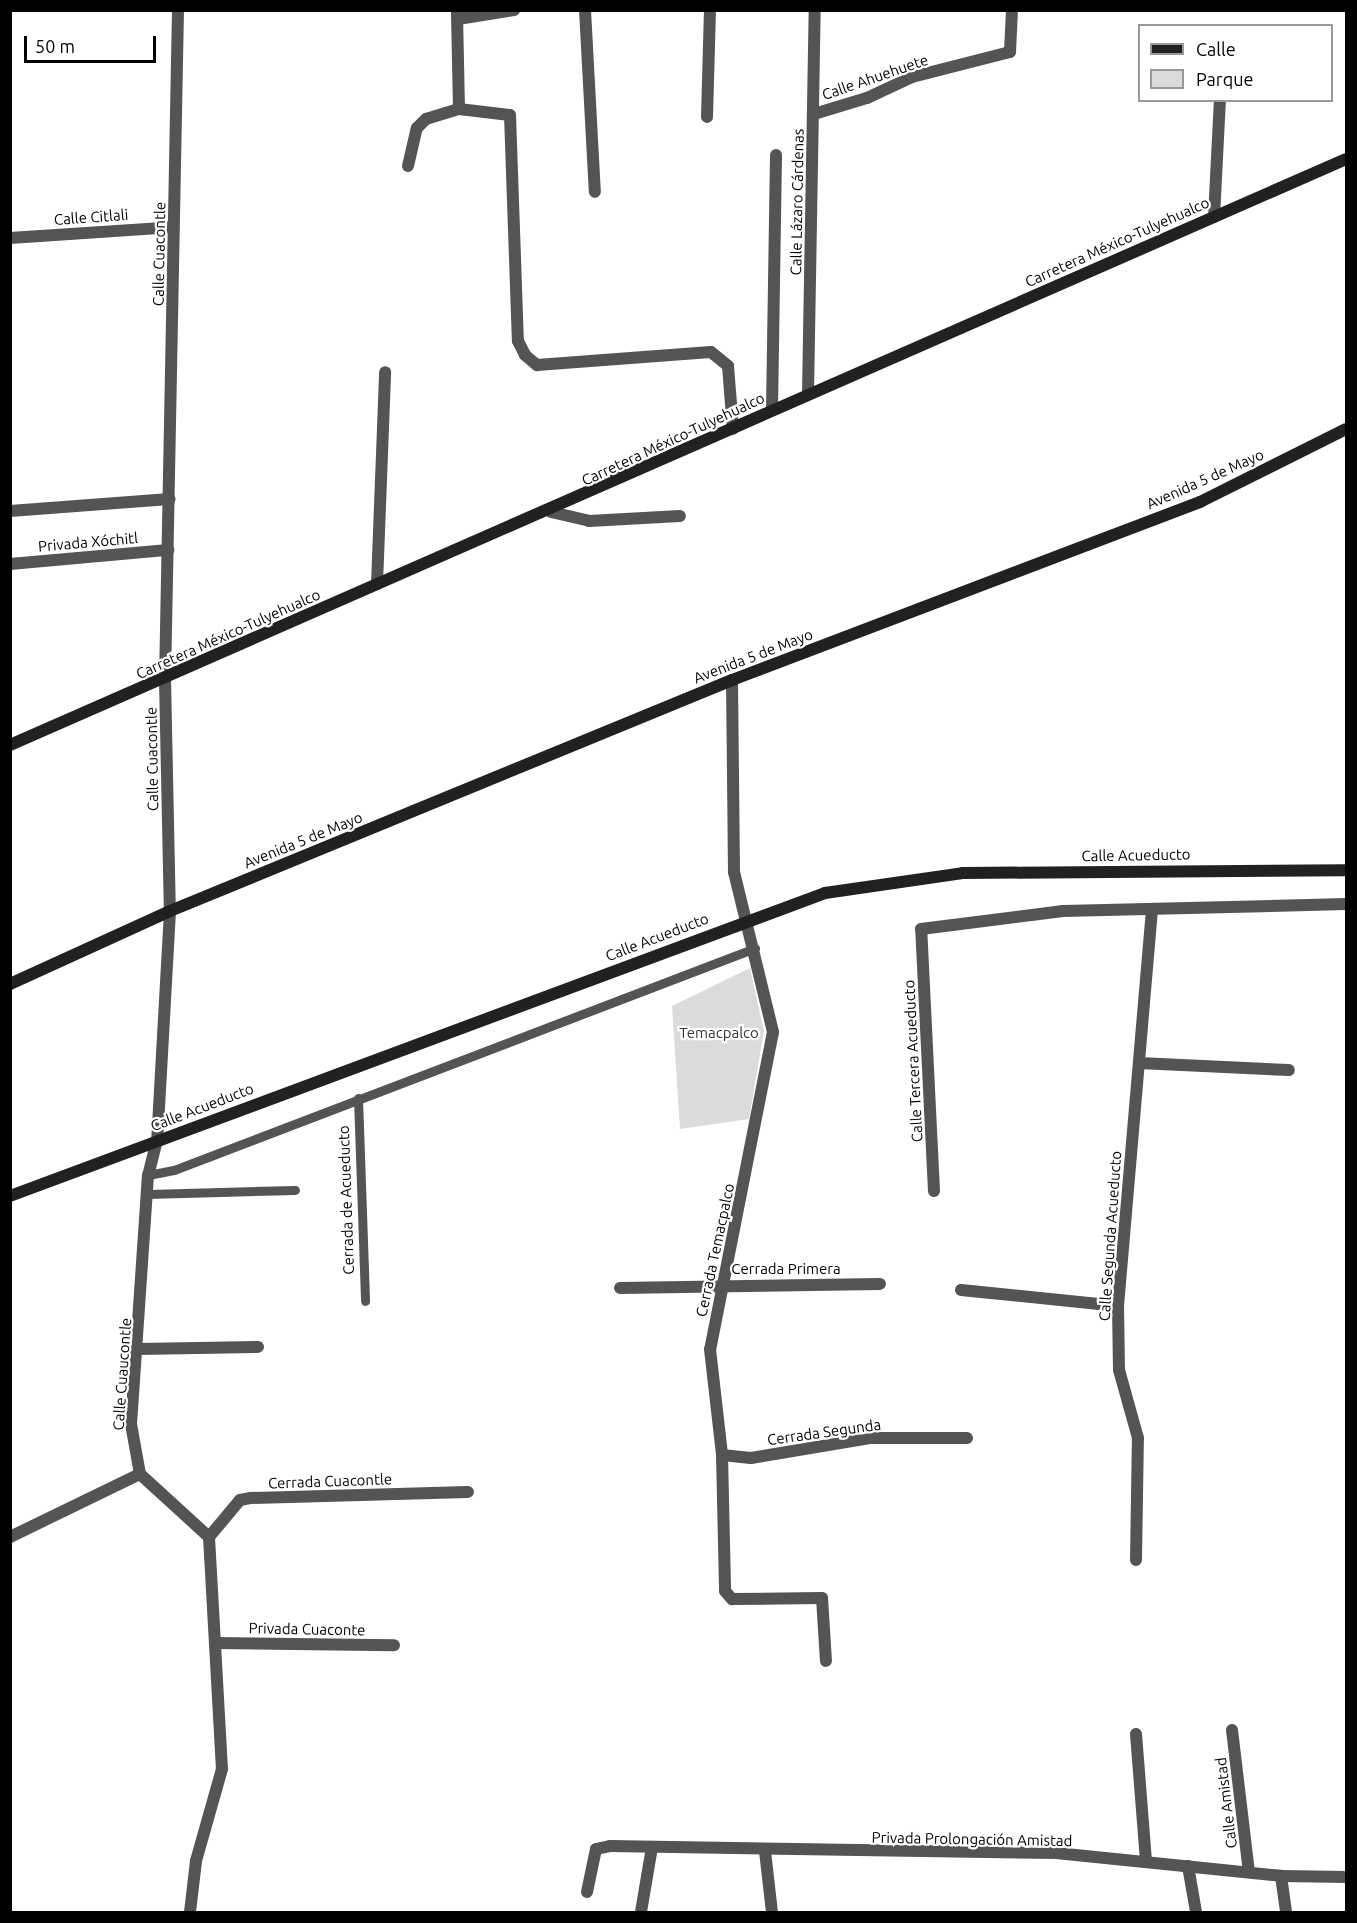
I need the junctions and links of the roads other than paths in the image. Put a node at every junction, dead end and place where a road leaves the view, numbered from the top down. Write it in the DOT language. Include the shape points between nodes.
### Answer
graph roads {
  1 [pos="178,10"];
  2 [pos="514,10"];
  3 [pos="585,10"];
  4 [pos="710,10"];
  5 [pos="815,10"];
  6 [pos="1012,10"];
  7 [pos="457,15"];
  8 [pos="1220,102"];
  9 [pos="459,109"];
  10 [pos="814,114"];
  11 [pos="707,117"];
  12 [pos="776,155"];
  13 [pos="1347,159"];
  14 [pos="408,166"];
  15 [pos="595,192"];
  16 [pos="1214,217"];
  17 [pos="174,226"];
  18 [pos="10,238"];
  19 [pos="385,372"];
  20 [pos="808,393"];
  21 [pos="772,410"];
  22 [pos="733,429"];
  23 [pos="1347,429"];
  24 [pos="170,499"];
  25 [pos="10,511"];
  26 [pos="550,512"];
  27 [pos="680,516"];
  28 [pos="168,550"];
  29 [pos="10,564"];
  30 [pos="377,584"];
  31 [pos="165,679"];
  32 [pos="732,680"];
  33 [pos="10,745"];
  34 [pos="1347,870"];
  35 [pos="1347,904"];
  36 [pos="170,911"];
  37 [pos="1152,913"];
  38 [pos="744,920"];
  39 [pos="755,948"];
  40 [pos="10,984"];
  41 [pos="1139,1063"];
  42 [pos="1289,1070"];
  43 [pos="358,1098"];
  44 [pos="157,1140"];
  45 [pos="148,1175"];
  46 [pos="295,1190"];
  47 [pos="934,1191"];
  48 [pos="148,1194"];
  49 [pos="10,1196"];
  50 [pos="727,1284"];
  51 [pos="880,1284"];
  52 [pos="620,1288"];
  53 [pos="961,1290"];
  54 [pos="365,1301"];
  55 [pos="1118,1306"];
  56 [pos="258,1347"];
  57 [pos="138,1349"];
  58 [pos="967,1438"];
  59 [pos="722,1455"];
  60 [pos="140,1474"];
  61 [pos="468,1492"];
  62 [pos="209,1537"];
  63 [pos="10,1538"];
  64 [pos="1136,1560"];
  65 [pos="219,1643"];
  66 [pos="394,1645"];
  67 [pos="826,1661"];
  68 [pos="1232,1730"];
  69 [pos="1136,1734"];
  70 [pos="652,1847"];
  71 [pos="765,1851"];
  72 [pos="1146,1862"];
  73 [pos="1188,1866"];
  74 [pos="1249,1872"];
  75 [pos="1281,1876"];
  76 [pos="1347,1877"];
  77 [pos="587,1892"];
  78 [pos="190,1912"];
  79 [pos="641,1912"];
  80 [pos="772,1912"];
  81 [pos="1196,1912"];
  82 [pos="1286,1912"];
  1 -- 17 [label="street, Calle Cuacontle"];
  2 -- 7 [label="street"];
  3 -- 15 [label="street"];
  4 -- 11 [label="street"];
  5 -- 10 [label="street, Calle Lázaro Cárdenas"];
  6 -- 10 [label="street, Calle Ahuehuete" via="1010,52 912,77 867,98"];
  7 -- 9 [label="street"];
  8 -- 16 [label="street"];
  9 -- 14 [label="street" via="421,123"];
  9 -- 22 [label="street" via="510,115 519,341 525,355 537,365 711,352 728,366"];
  10 -- 20 [label="street, Calle Lázaro Cárdenas"];
  12 -- 21 [label="street"];
  13 -- 16 [label="main road, Carretera México-Tulyehualco"];
  16 -- 20 [label="main road, Carretera México-Tulyehualco"];
  17 -- 18 [label="street, Calle Citlali"];
  17 -- 24 [label="street, Calle Cuacontle"];
  19 -- 30 [label="street"];
  20 -- 21 [label="main road, Carretera México-Tulyehualco"];
  21 -- 22 [label="main road, Carretera México-Tulyehualco"];
  22 -- 26 [label="main road, Carretera México-Tulyehualco"];
  23 -- 32 [label="main road, Avenida 5 de Mayo" via="1200,502"];
  24 -- 25 [label="street"];
  24 -- 28 [label="street, Calle Cuacontle"];
  26 -- 27 [label="street" via="589,521"];
  26 -- 30 [label="main road, Carretera México-Tulyehualco"];
  28 -- 29 [label="street, Privada Xóchitl"];
  28 -- 31 [label="street, Calle Cuacontle"];
  30 -- 31 [label="main road, Carretera México-Tulyehualco"];
  31 -- 33 [label="main road, Carretera México-Tulyehualco"];
  31 -- 36 [label="street, Calle Cuacontle"];
  32 -- 36 [label="main road, Avenida 5 de Mayo"];
  32 -- 38 [label="street, Cerrada Temacpalco" via="729,795 734,872"];
  34 -- 38 [label="main road, Calle Acueducto" via="963,873 825,893"];
  35 -- 37 [label="street"];
  36 -- 40 [label="main road, Avenida 5 de Mayo"];
  36 -- 44 [label="street, Calle Cuaucontle"];
  37 -- 41 [label="street, Calle Segunda Acueducto"];
  37 -- 47 [label="street, Calle Tercera Acueducto" via="1052,912 921,929"];
  38 -- 39 [label="street, Cerrada Temacpalco"];
  38 -- 44 [label="main road, Calle Acueducto"];
  39 -- 43 [label="lane"];
  39 -- 50 [label="street, Cerrada Temacpalco" via="773,1032"];
  41 -- 42 [label="street"];
  41 -- 55 [label="street, Calle Segunda Acueducto"];
  43 -- 45 [label="lane" via="174,1170"];
  43 -- 54 [label="lane, Cerrada de Acueducto"];
  44 -- 45 [label="street, Calle Cuaucontle"];
  44 -- 49 [label="main road, Calle Acueducto"];
  45 -- 48 [label="street, Calle Cuaucontle"];
  46 -- 48 [label="lane"];
  48 -- 57 [label="street, Calle Cuaucontle"];
  50 -- 51 [label="street, Cerrada Primera"];
  50 -- 52 [label="street, Cerrada Primera"];
  50 -- 59 [label="street, Cerrada Temacpalco" via="710,1348"];
  53 -- 55 [label="street"];
  55 -- 64 [label="street, Calle Segunda Acueducto" via="1119,1370 1138,1438"];
  56 -- 57 [label="street"];
  57 -- 60 [label="street, Calle Cuaucontle" via="131,1424"];
  58 -- 59 [label="street, Cerrada Segunda" via="871,1438 751,1458"];
  59 -- 67 [label="street, Cerrada Temacpalco" via="725,1591 732,1599 818,1596 825,1604"];
  60 -- 62 [label="street"];
  60 -- 63 [label="street"];
  61 -- 62 [label="street, Cerrada Cuacontle" via="250,1498 240,1500"];
  62 -- 65 [label="street"];
  65 -- 66 [label="street, Privada Cuaconte"];
  65 -- 78 [label="street" via="222,1769 196,1861"];
  68 -- 74 [label="street, Calle Amistad"];
  69 -- 72 [label="street"];
  70 -- 71 [label="street, Privada Prolongación Amistad"];
  70 -- 77 [label="street, Privada Prolongación Amistad" via="596,1849"];
  70 -- 79 [label="street"];
  71 -- 72 [label="street, Privada Prolongación Amistad" via="1056,1853"];
  71 -- 80 [label="street"];
  72 -- 73 [label="street, Privada Prolongación Amistad"];
  73 -- 74 [label="street, Privada Prolongación Amistad"];
  73 -- 81 [label="street"];
  74 -- 75 [label="street, Privada Prolongación Amistad"];
  75 -- 76 [label="street, Privada Prolongación Amistad"];
  75 -- 82 [label="street"];
}
